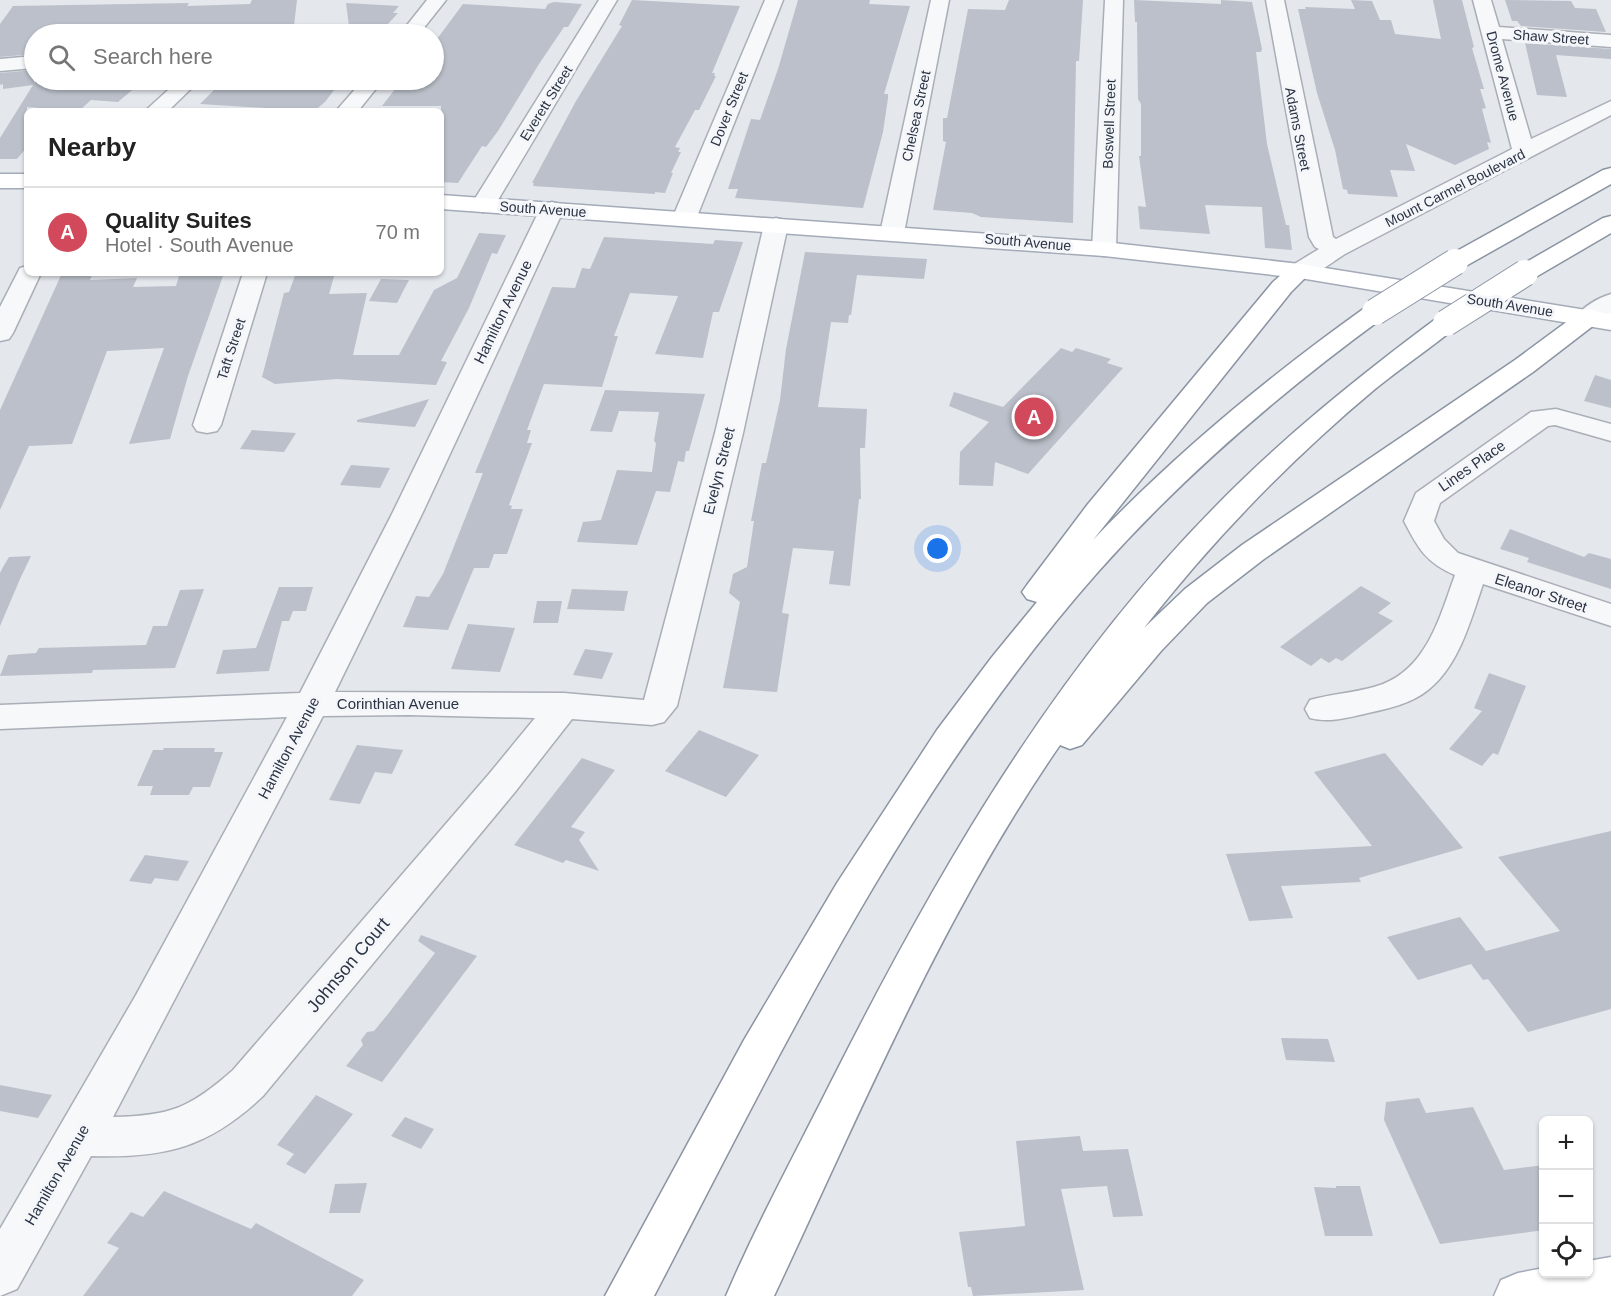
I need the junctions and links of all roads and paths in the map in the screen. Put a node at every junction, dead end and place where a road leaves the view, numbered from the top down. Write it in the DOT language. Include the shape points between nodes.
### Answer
graph roads {
  1 [pos="437,0"];
  2 [pos="608,0"];
  3 [pos="774,0"];
  4 [pos="940,0"];
  5 [pos="1113,0"];
  6 [pos="1275,0"];
  7 [pos="1482,0"];
  8 [pos="417,24"];
  9 [pos="1490,32"];
  10 [pos="1611,41"];
  11 [pos="24,63"];
  12 [pos="0,65"];
  13 [pos="179,90"];
  14 [pos="365,90"];
  15 [pos="1611,107"];
  16 [pos="159,108"];
  17 [pos="350,108"];
  18 [pos="1524,152"];
  19 [pos="1611,175"];
  20 [pos="0,181"];
  21 [pos="24,181"];
  22 [pos="444,202"];
  23 [pos="483,205"];
  24 [pos="552,209"];
  25 [pos="684,219"];
  26 [pos="1611,223"];
  27 [pos="776,225"];
  28 [pos="892,233"];
  29 [pos="1104,249"];
  30 [pos="1336,249"];
  31 [pos="1300,271"];
  32 [pos="254,276"];
  33 [pos="16,287"];
  34 [pos="1604,314"];
  35 [pos="0,333"];
  36 [pos="207,425"];
  37 [pos="1611,433"];
  38 [pos="1472,570"];
  39 [pos="1611,615"];
  40 [pos="312,703"];
  41 [pos="564,705"];
  42 [pos="1322,709"];
  43 [pos="652,713"];
  44 [pos="0,717"];
  45 [pos="913,793"];
  46 [pos="982,840"];
  47 [pos="80,1136"];
  48 [pos="0,1273"];
  49 [pos="1611,1281"];
  50 [pos="629,1296"];
  51 [pos="750,1296"];
  52 [pos="1518,1296"];
  1 -- 8 [label="street"];
  2 -- 23 [label="street, Everett Street"];
  3 -- 25 [label="street, Dover Street"];
  4 -- 28 [label="street, Chelsea Street"];
  5 -- 29 [label="street, Boswell Street"];
  6 -- 30 [label="street, Adams Street" via="1321,237"];
  7 -- 9 [label="street, Drome Avenue"];
  9 -- 10 [label="street, Shaw Street"];
  9 -- 18 [label="street, Drome Avenue"];
  11 -- 12 [label="street"];
  13 -- 16 [label="street"];
  14 -- 17 [label="street"];
  15 -- 18 [label="street, Mount Carmel Boulevard"];
  18 -- 30 [label="street, Mount Carmel Boulevard"];
  19 -- 45 [label="main road, bridge" via="1455,262 1375,312 1264,394 1188,461 1050,608"];
  20 -- 21 [label="main road"];
  22 -- 23 [label="main road, South Avenue"];
  23 -- 24 [label="main road, South Avenue"];
  24 -- 25 [label="main road, South Avenue"];
  24 -- 40 [label="street, Hamilton Avenue"];
  25 -- 27 [label="main road, South Avenue"];
  26 -- 46 [label="main road, bridge" via="1446,323 1381,371 1275,462 1194,546 1110,647 1025,769"];
  27 -- 28 [label="main road, South Avenue"];
  27 -- 43 [label="street, Evelyn Street" via="660,706"];
  28 -- 29 [label="main road, South Avenue"];
  29 -- 31 [label="main road, South Avenue"];
  30 -- 31 [label="street, Mount Carmel Boulevard"];
  31 -- 34 [label="main road, South Avenue"];
  31 -- 45 [label="main road" via="1282,287 1099,511 1005,635"];
  32 -- 36 [label="street, Taft Street"];
  33 -- 35 [label="street"];
  34 -- 46 [label="main road" via="1253,552 1197,596 1149,643"];
  37 -- 38 [label="street, Lines Place" via="1556,417 1541,418 1426,498 1419,521 1431,544 1447,560"];
  38 -- 39 [label="street, Eleanor Street"];
  38 -- 42 [label="street" via="1440,653 1417,682 1377,700"];
  40 -- 41 [label="street, Corinthian Avenue"];
  40 -- 44 [label="street, Corinthian Avenue"];
  40 -- 47 [label="street, Hamilton Avenue"];
  41 -- 43 [label="street, Corinthian Avenue"];
  41 -- 47 [label="street, Johnson Court" via="230,1102 174,1132 151,1136"];
  45 -- 50 [label="main road" via="816,952"];
  46 -- 51 [label="main road" via="891,1007"];
  47 -- 48 [label="street, Hamilton Avenue"];
  49 -- 52 [label="main road"];
}
